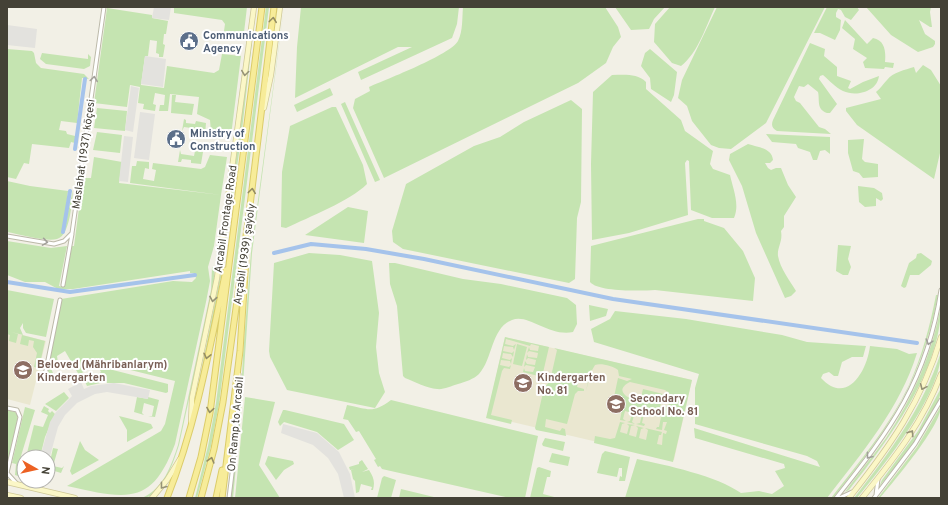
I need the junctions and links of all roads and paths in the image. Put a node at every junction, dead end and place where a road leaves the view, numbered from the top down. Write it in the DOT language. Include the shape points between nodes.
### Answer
graph roads {
  1 [pos="104,7"];
  2 [pos="254,7"];
  3 [pos="262,7"];
  4 [pos="274,7"];
  5 [pos="280,7"];
  6 [pos="260,128"];
  7 [pos="249,214"];
  8 [pos="72,233"];
  9 [pos="7,236"];
  10 [pos="234,236"];
  11 [pos="63,286"];
  12 [pos="941,290"];
  13 [pos="60,300"];
  14 [pos="941,337"];
  15 [pos="240,351"];
  16 [pos="941,374"];
  17 [pos="45,375"];
  18 [pos="941,400"];
  19 [pos="7,408"];
  20 [pos="190,430"];
  21 [pos="229,437"];
  22 [pos="185,448"];
  23 [pos="7,473"];
  24 [pos="878,479"];
  25 [pos="16,483"];
  26 [pos="36,489"];
  27 [pos="854,491"];
  28 [pos="7,496"];
  29 [pos="63,496"];
  30 [pos="875,497"];
  31 [pos="21,498"];
  32 [pos="75,498"];
  33 [pos="152,498"];
  34 [pos="166,498"];
  35 [pos="189,498"];
  36 [pos="201,498"];
  37 [pos="216,498"];
  38 [pos="222,498"];
  39 [pos="229,498"];
  40 [pos="838,498"];
  41 [pos="848,498"];
  42 [pos="862,498"];
  8 -- 1 [label="street, Maslahat (1937) köçesi, one-way"];
  2 -- 20 [label="street, Arcabil Frontage Road, one-way" via="217,278 192,398"];
  3 -- 10 [label="main road, Arçabil (1939) şaýoly"];
  6 -- 4 [label="main road, Arçabil (1939) şaýoly, one-way"];
  5 -- 6 [label="street" via="271,75"];
  7 -- 6 [label="main road, Arçabil (1939) şaýoly, one-way"];
  7 -- 15 [label="main road"];
  36 -- 7 [label="main road, Arçabil (1939) şaýoly, one-way" via="214,449"];
  9 -- 8 [label="street, one-way" via="54,244 64,241"];
  8 -- 11 [label="street, Maslahat (1937) köçesi"];
  10 -- 20 [label="main road, one-way"];
  10 -- 35 [label="main road, Arçabil (1939) şaýoly, one-way" via="209,420"];
  12 -- 40 [label="street, one-way" via="928,348 918,376 903,406 877,446"];
  13 -- 17 [label="street"];
  14 -- 27 [label="street, one-way" via="927,378 906,420"];
  15 -- 21 [label="main road"];
  15 -- 39 [label="street, On Ramp to Arcabil" via="238,406"];
  24 -- 16 [label="street, one-way" via="921,418"];
  18 -- 30 [label="street" via="915,444"];
  19 -- 23 [label="street" via="17,410 20,417"];
  20 -- 22 [label="main road"];
  21 -- 37 [label="main road"];
  21 -- 38 [label="main road"];
  22 -- 33 [label="street, one-way" via="167,480"];
  22 -- 34 [label="main road"];
  23 -- 25 [label="street"];
  24 -- 30 [label="street"];
  24 -- 42 [label="street"];
  26 -- 29 [label="street"];
  27 -- 40 [label="street"];
  27 -- 41 [label="street"];
  28 -- 31 [label="street"];
  29 -- 32 [label="street"];
}
